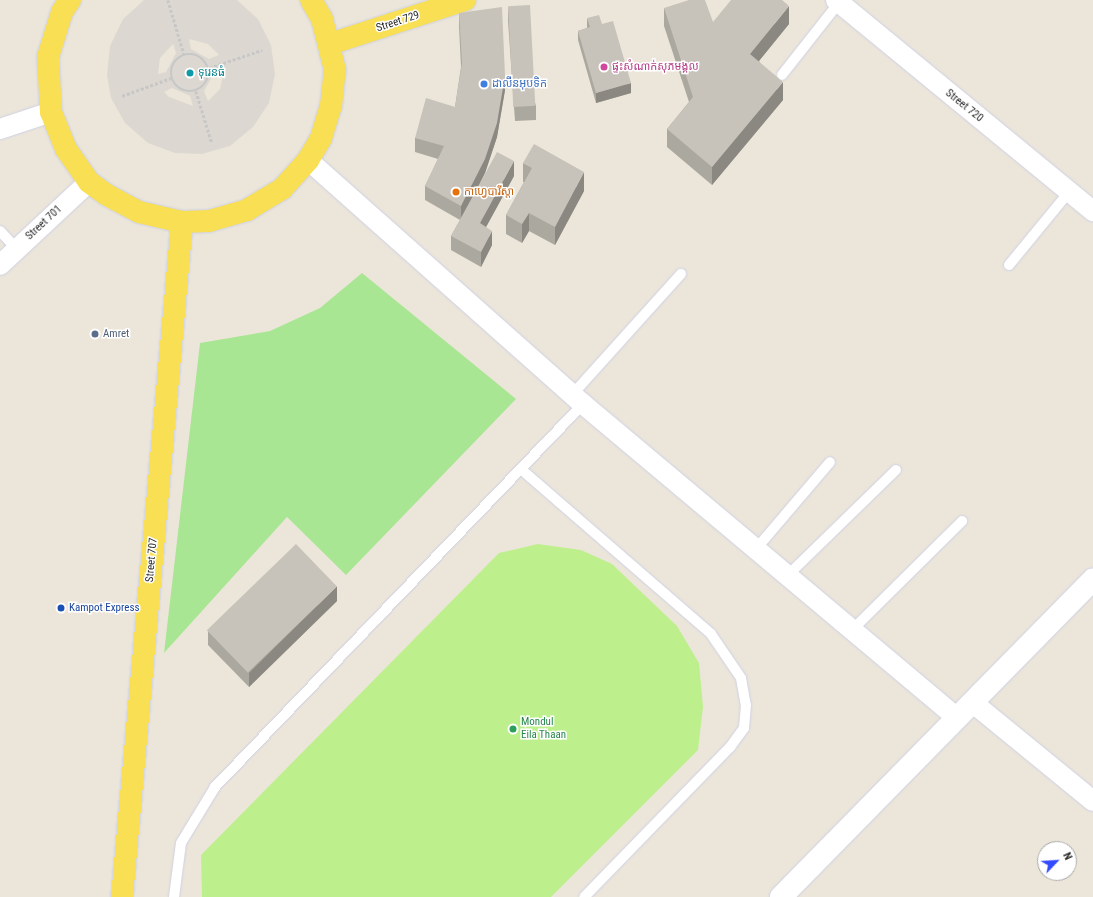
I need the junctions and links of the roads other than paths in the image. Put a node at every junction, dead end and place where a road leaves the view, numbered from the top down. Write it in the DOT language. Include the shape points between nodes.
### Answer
graph roads {
  1 [pos="70,0"];
  2 [pos="311,0"];
  3 [pos="465,0"];
  4 [pos="839,1"];
  5 [pos="330,44"];
  6 [pos="782,75"];
  7 [pos="51,112"];
  8 [pos="0,129"];
  9 [pos="308,160"];
  10 [pos="89,182"];
  11 [pos="1069,192"];
  12 [pos="1093,211"];
  13 [pos="182,222"];
  14 [pos="0,231"];
  15 [pos="17,249"];
  16 [pos="0,265"];
  17 [pos="1009,265"];
  18 [pos="681,274"];
  19 [pos="578,399"];
  20 [pos="830,462"];
  21 [pos="522,470"];
  22 [pos="896,470"];
  23 [pos="962,521"];
  24 [pos="756,549"];
  25 [pos="787,576"];
  26 [pos="1093,580"];
  27 [pos="852,630"];
  28 [pos="972,702"];
  29 [pos="957,718"];
  30 [pos="1093,801"];
  31 [pos="122,897"];
  32 [pos="174,897"];
  33 [pos="584,897"];
  34 [pos="781,897"];
  1 -- 7 [label="main road" via="62,12 48,57"];
  2 -- 5 [label="main road"];
  3 -- 5 [label="main road, Street 729"];
  4 -- 6 [label="lane"];
  4 -- 11 [label="street, Street 720"];
  5 -- 9 [label="main road" via="335,70 331,106 321,138"];
  7 -- 8 [label="street"];
  7 -- 10 [label="main road" via="66,149"];
  9 -- 13 [label="main road" via="282,189 247,210 209,221"];
  9 -- 19 [label="street"];
  10 -- 13 [label="main road" via="139,212"];
  10 -- 15 [label="street, Street 701"];
  11 -- 12 [label="street, Street 720"];
  11 -- 17 [label="lane"];
  13 -- 31 [label="main road, Street 707"];
  14 -- 15 [label="lane"];
  15 -- 16 [label="street, Street 701"];
  18 -- 19 [label="lane"];
  19 -- 21 [label="lane"];
  19 -- 24 [label="street"];
  20 -- 24 [label="lane"];
  21 -- 32 [label="lane" via="215,786 181,843"];
  21 -- 33 [label="lane" via="711,634 741,678 746,705 744,728 730,747"];
  22 -- 25 [label="lane"];
  23 -- 27 [label="lane"];
  24 -- 25 [label="street"];
  25 -- 27 [label="street"];
  26 -- 28 [label="street"];
  27 -- 29 [label="street"];
  28 -- 29 [label="street"];
  28 -- 30 [label="street"];
  29 -- 34 [label="street"];
}
